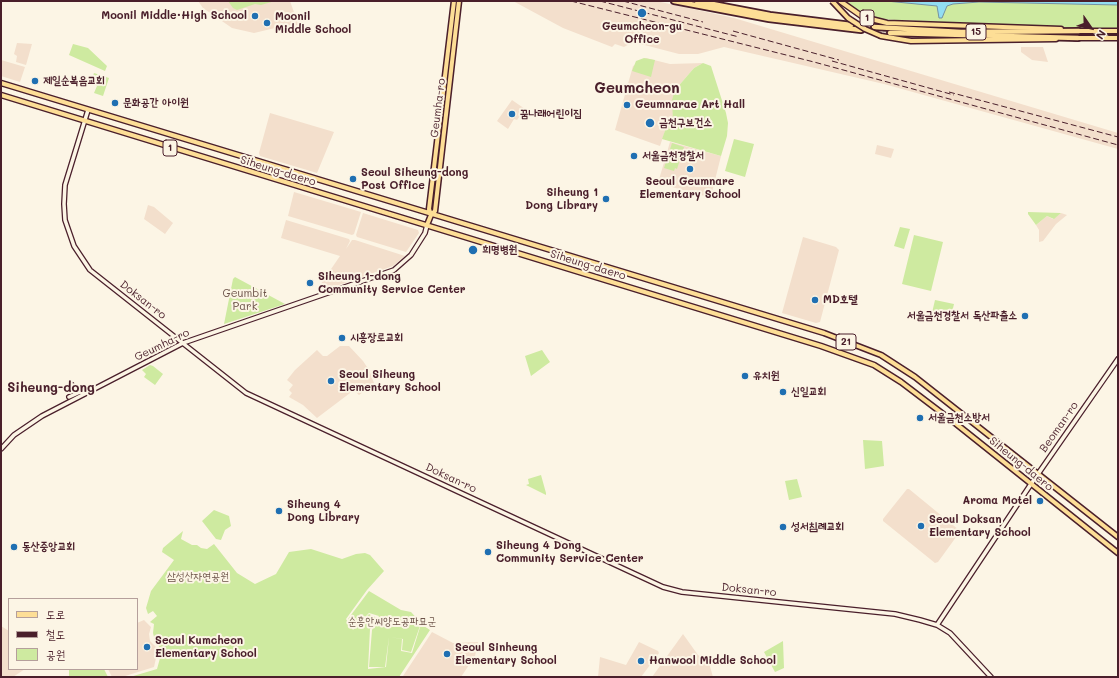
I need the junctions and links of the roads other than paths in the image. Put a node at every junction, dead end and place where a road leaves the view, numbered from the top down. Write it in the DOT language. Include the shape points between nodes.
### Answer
graph roads {
  1 [pos="454,1"];
  2 [pos="459,1"];
  3 [pos="674,1"];
  4 [pos="698,1"];
  5 [pos="832,1"];
  6 [pos="840,1"];
  7 [pos="769,17"];
  8 [pos="851,25"];
  9 [pos="874,27"];
  10 [pos="861,30"];
  11 [pos="1079,31"];
  12 [pos="1118,31"];
  13 [pos="890,33"];
  14 [pos="1078,38"];
  15 [pos="1118,38"];
  16 [pos="1,83"];
  17 [pos="1,95"];
  18 [pos="88,110"];
  19 [pos="84,122"];
  20 [pos="431,215"];
  21 [pos="427,225"];
  22 [pos="183,343"];
  23 [pos="1118,359"];
  24 [pos="72,385"];
  25 [pos="81,391"];
  26 [pos="91,391"];
  27 [pos="69,397"];
  28 [pos="1,449"];
  29 [pos="1038,474"];
  30 [pos="1031,484"];
  31 [pos="1118,537"];
  32 [pos="1118,553"];
  33 [pos="936,625"];
  34 [pos="991,677"];
  1 -- 20 [label="main road, Geumha-ro" via="429,209"];
  2 -- 20 [label="main road, Geumha-ro" via="435,211"];
  3 -- 7 [label="highway"];
  4 -- 7 [label="highway"];
  5 -- 14 [label="main road, 1, bridge" via="848,18 865,29 881,36 911,41"];
  6 -- 11 [label="main road, 1" via="863,17 878,22"];
  7 -- 8 [label="highway"];
  7 -- 10 [label="highway"];
  9 -- 11 [label="highway, 15" via="961,32"];
  11 -- 12 [label="main road, 1"];
  13 -- 14 [label="highway, 15"];
  14 -- 15 [label="main road, 1"];
  16 -- 18 [label="main road, Siheung-daero / 1"];
  17 -- 19 [label="main road, Siheung-daero / 1"];
  18 -- 19 [label="main road, Doksan-ro"];
  18 -- 20 [label="main road, Siheung-daero / 1"];
  19 -- 21 [label="main road, Siheung-daero / 1"];
  19 -- 22 [label="main road, Doksan-ro" via="67,176 64,195 65,220 74,246 90,270"];
  20 -- 21 [label="main road, Geumha-ro"];
  20 -- 29 [label="main road, Siheung-daero / 21" via="824,333 881,356 915,377"];
  21 -- 22 [label="main road, Geumha-ro" via="411,255 394,270"];
  21 -- 30 [label="main road, Siheung-daero / 21" via="874,365 901,382"];
  22 -- 26 [label="main road, Geumha-ro"];
  22 -- 33 [label="main road, Doksan-ro" via="250,395 663,587 682,592 895,614"];
  23 -- 29 [label="main road, Beoman-ro"];
  24 -- 25 [label="main road" via="74,390"];
  25 -- 26 [label="main road"];
  25 -- 27 [label="main road"];
  26 -- 28 [label="main road, Geumha-ro" via="27,426"];
  29 -- 30 [label="main road, Beoman-ro"];
  29 -- 31 [label="main road, Siheung-daero / 21"];
  30 -- 32 [label="main road, Siheung-daero / 21"];
  30 -- 33 [label="main road, Beoman-ro"];
  33 -- 34 [label="main road, Doksan-ro" via="961,643"];
}
